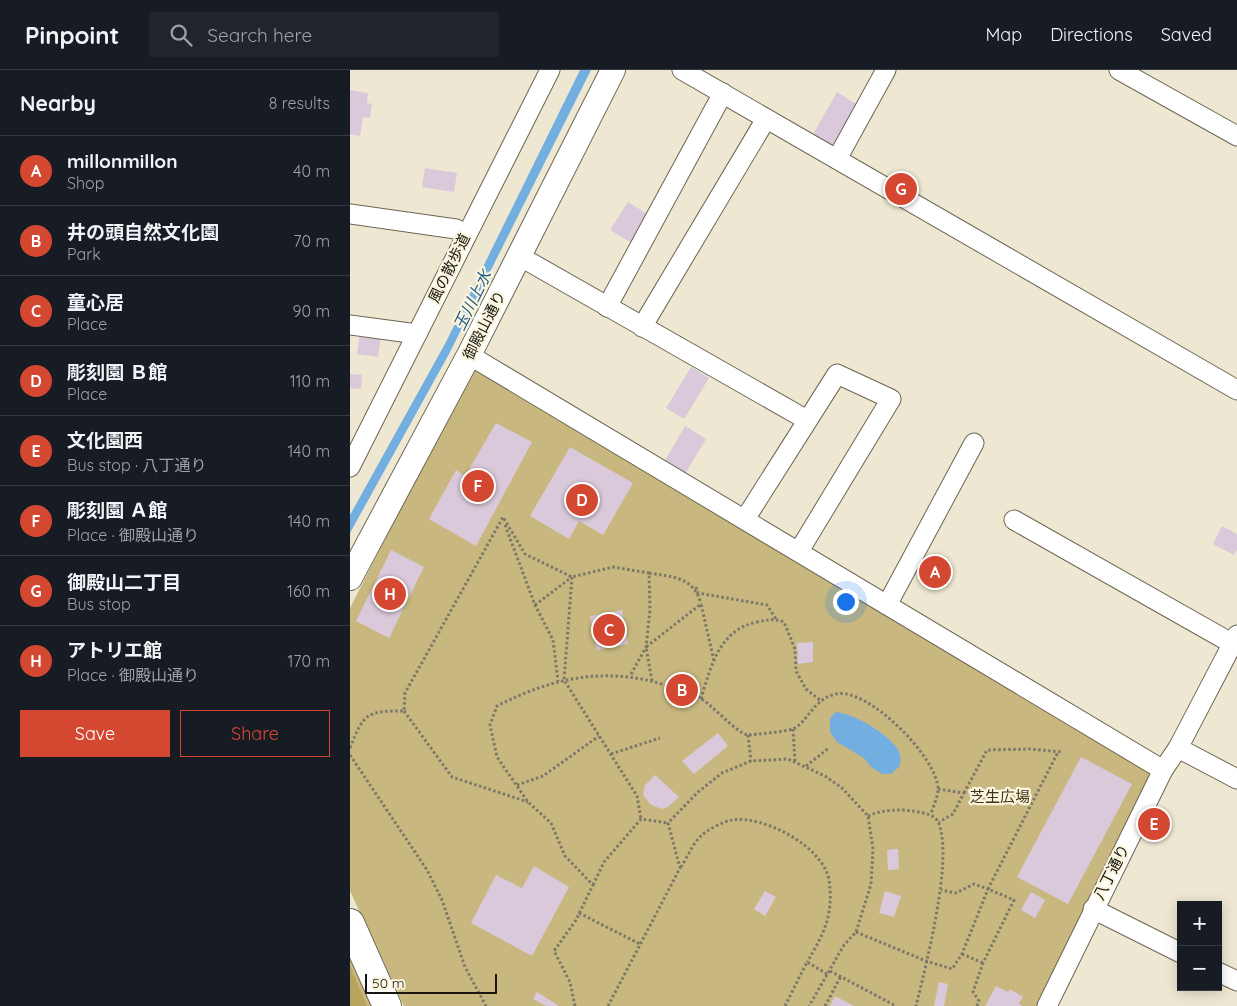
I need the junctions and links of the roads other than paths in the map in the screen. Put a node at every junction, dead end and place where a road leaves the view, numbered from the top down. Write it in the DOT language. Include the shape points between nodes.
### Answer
graph roads {
  1 [pos="550,70"];
  2 [pos="613,70"];
  3 [pos="682,70"];
  4 [pos="886,70"];
  5 [pos="1119,70"];
  6 [pos="723,93"];
  7 [pos="766,119"];
  8 [pos="1237,136"];
  9 [pos="837,159"];
  10 [pos="350,214"];
  11 [pos="466,235"];
  12 [pos="520,256"];
  13 [pos="606,307"];
  14 [pos="350,325"];
  15 [pos="642,327"];
  16 [pos="417,334"];
  17 [pos="469,356"];
  18 [pos="1237,390"];
  19 [pos="807,420"];
  20 [pos="974,443"];
  21 [pos="350,467"];
  22 [pos="745,519"];
  23 [pos="1014,520"];
  24 [pos="799,551"];
  25 [pos="350,578"];
  26 [pos="887,605"];
  27 [pos="1235,640"];
  28 [pos="1178,748"];
  29 [pos="1163,770"];
  30 [pos="1237,778"];
  31 [pos="1093,909"];
  32 [pos="350,923"];
  33 [pos="1177,951"];
  34 [pos="1222,974"];
  35 [pos="1237,981"];
  36 [pos="387,1006"];
  37 [pos="1047,1006"];
  1 -- 11 [label="street, 風の散歩道"];
  2 -- 12 [label="street, 御殿山通り"];
  3 -- 6 [label="street"];
  4 -- 9 [label="street"];
  5 -- 8 [label="street"];
  6 -- 7 [label="street"];
  6 -- 13 [label="street"];
  7 -- 9 [label="street"];
  7 -- 15 [label="street"];
  9 -- 18 [label="street"];
  10 -- 11 [label="street" via="456,229"];
  11 -- 16 [label="street, 風の散歩道"];
  12 -- 13 [label="street"];
  12 -- 17 [label="street, 御殿山通り"];
  13 -- 15 [label="street"];
  14 -- 16 [label="street"];
  15 -- 19 [label="street"];
  16 -- 21 [label="street, 風の散歩道"];
  17 -- 22 [label="street"];
  17 -- 25 [label="street, 御殿山通り"];
  19 -- 22 [label="street"];
  19 -- 24 [label="street" via="837,374 891,399"];
  20 -- 26 [label="street"];
  22 -- 24 [label="street"];
  23 -- 27 [label="street"];
  24 -- 26 [label="street"];
  26 -- 29 [label="street"];
  27 -- 28 [label="street, 八丁通り"];
  28 -- 29 [label="street, 八丁通り"];
  28 -- 30 [label="street"];
  29 -- 31 [label="street, 八丁通り"];
  31 -- 33 [label="street"];
  31 -- 37 [label="street, 八丁通り"];
  32 -- 36 [label="main road"];
  34 -- 35 [label="street"];
}
